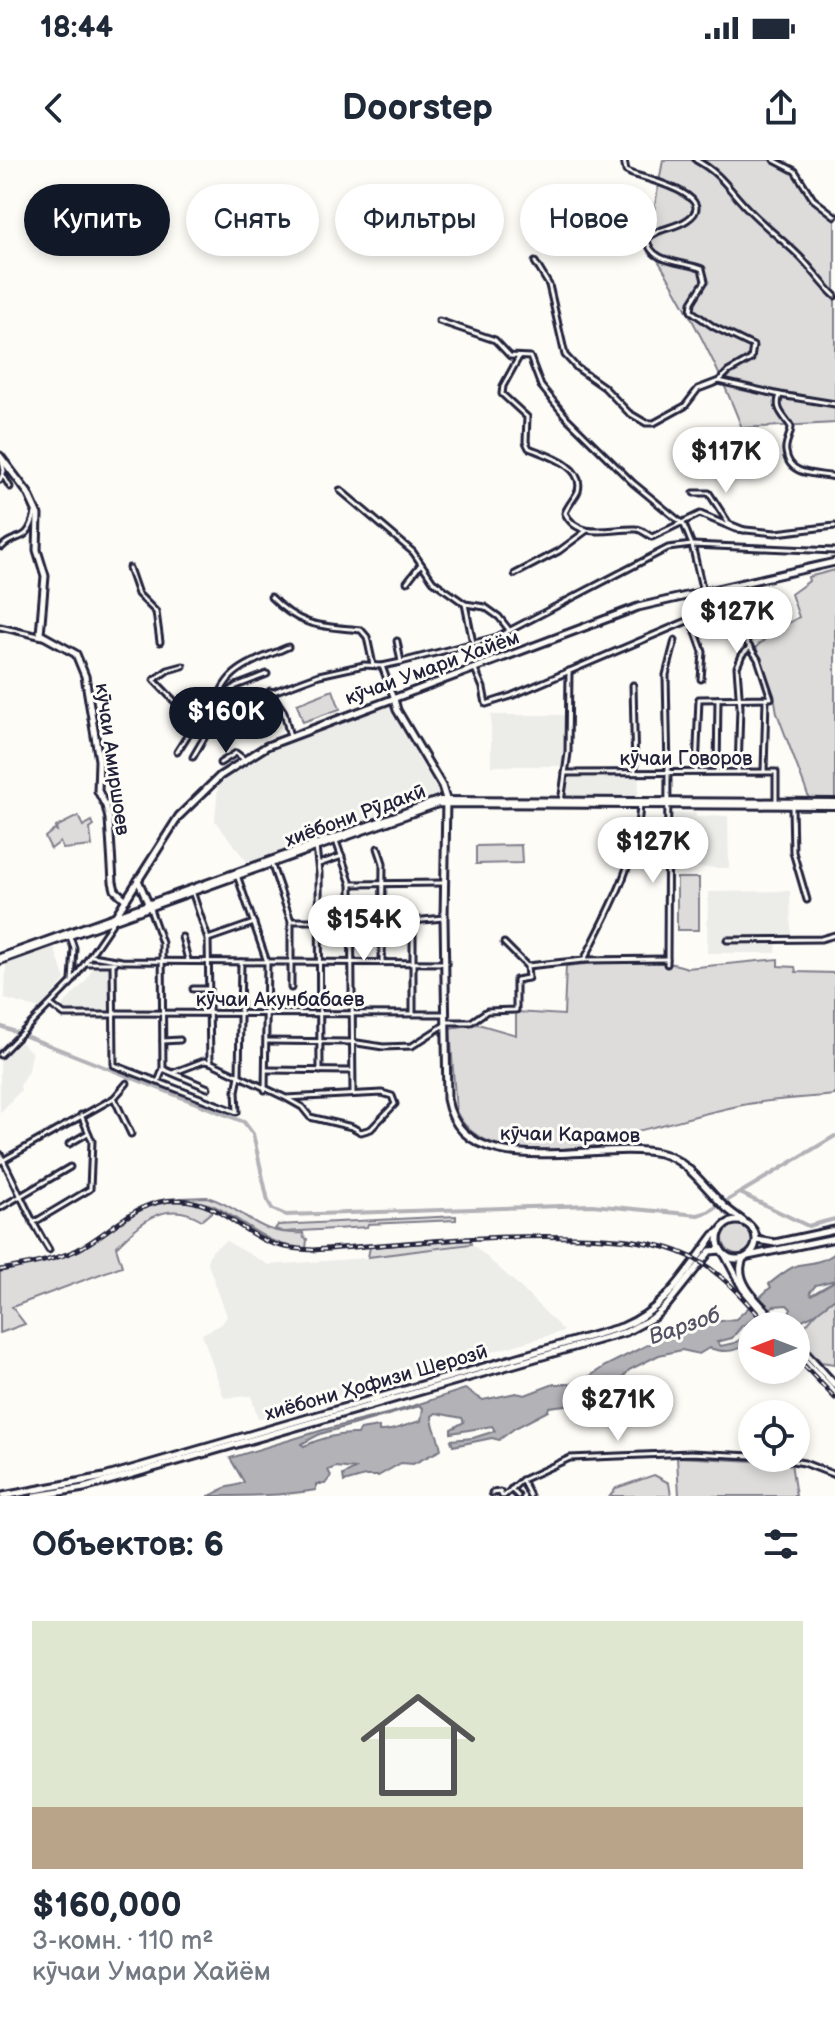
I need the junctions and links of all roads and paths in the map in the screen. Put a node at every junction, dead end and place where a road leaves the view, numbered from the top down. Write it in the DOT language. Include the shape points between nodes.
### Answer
graph roads {
  1 [pos="624,160"];
  2 [pos="696,160"];
  3 [pos="774,160"];
  4 [pos="835,216"];
  5 [pos="535,262"];
  6 [pos="835,296"];
  7 [pos="439,321"];
  8 [pos="519,357"];
  9 [pos="719,381"];
  10 [pos="780,395"];
  11 [pos="835,404"];
  12 [pos="1,457"];
  13 [pos="3,475"];
  14 [pos="835,477"];
  15 [pos="0,480"];
  16 [pos="10,487"];
  17 [pos="340,490"];
  18 [pos="694,493"];
  19 [pos="36,509"];
  20 [pos="683,521"];
  21 [pos="835,526"];
  22 [pos="744,530"];
  23 [pos="586,531"];
  24 [pos="692,545"];
  25 [pos="2,547"];
  26 [pos="835,551"];
  27 [pos="835,562"];
  28 [pos="421,564"];
  29 [pos="129,568"];
  30 [pos="515,574"];
  31 [pos="407,582"];
  32 [pos="724,587"];
  33 [pos="703,592"];
  34 [pos="271,597"];
  35 [pos="465,604"];
  36 [pos="727,604"];
  37 [pos="691,619"];
  38 [pos="0,627"];
  39 [pos="510,631"];
  40 [pos="44,638"];
  41 [pos="675,640"];
  42 [pos="397,641"];
  43 [pos="160,642"];
  44 [pos="473,644"];
  45 [pos="288,647"];
  46 [pos="749,648"];
  47 [pos="401,662"];
  48 [pos="373,665"];
  49 [pos="183,666"];
  50 [pos="382,666"];
  51 [pos="475,669"];
  52 [pos="569,671"];
  53 [pos="267,674"];
  54 [pos="701,679"];
  55 [pos="633,685"];
  56 [pos="270,691"];
  57 [pos="394,699"];
  58 [pos="718,699"];
  59 [pos="739,699"];
  60 [pos="769,699"];
  61 [pos="217,703"];
  62 [pos="203,711"];
  63 [pos="217,714"];
  64 [pos="290,737"];
  65 [pos="177,752"];
  66 [pos="193,757"];
  67 [pos="245,760"];
  68 [pos="220,763"];
  69 [pos="668,771"];
  70 [pos="696,771"];
  71 [pos="717,771"];
  72 [pos="764,771"];
  73 [pos="635,772"];
  74 [pos="738,772"];
  75 [pos="565,773"];
  76 [pos="556,803"];
  77 [pos="776,803"];
  78 [pos="446,804"];
  79 [pos="640,804"];
  80 [pos="668,805"];
  81 [pos="726,805"];
  82 [pos="792,806"];
  83 [pos="835,806"];
  84 [pos="336,840"];
  85 [pos="316,848"];
  86 [pos="378,848"];
  87 [pos="342,856"];
  88 [pos="271,864"];
  89 [pos="319,864"];
  90 [pos="238,876"];
  91 [pos="138,879"];
  92 [pos="222,882"];
  93 [pos="445,883"];
  94 [pos="351,884"];
  95 [pos="383,884"];
  96 [pos="193,894"];
  97 [pos="126,900"];
  98 [pos="807,900"];
  99 [pos="150,908"];
  100 [pos="444,918"];
  101 [pos="113,921"];
  102 [pos="291,921"];
  103 [pos="319,921"];
  104 [pos="352,921"];
  105 [pos="413,921"];
  106 [pos="382,922"];
  107 [pos="254,923"];
  108 [pos="96,931"];
  109 [pos="835,935"];
  110 [pos="69,936"];
  111 [pos="182,937"];
  112 [pos="208,939"];
  113 [pos="100,940"];
  114 [pos="727,940"];
  115 [pos="504,943"];
  116 [pos="92,956"];
  117 [pos="0,959"];
  118 [pos="584,960"];
  119 [pos="122,961"];
  120 [pos="162,961"];
  121 [pos="188,961"];
  122 [pos="210,961"];
  123 [pos="241,962"];
  124 [pos="267,962"];
  125 [pos="292,962"];
  126 [pos="318,962"];
  127 [pos="351,962"];
  128 [pos="382,962"];
  129 [pos="87,963"];
  130 [pos="113,963"];
  131 [pos="413,963"];
  132 [pos="446,963"];
  133 [pos="527,966"];
  134 [pos="72,982"];
  135 [pos="291,988"];
  136 [pos="193,989"];
  137 [pos="210,989"];
  138 [pos="51,1005"];
  139 [pos="267,1012"];
  140 [pos="350,1012"];
  141 [pos="163,1013"];
  142 [pos="211,1013"];
  143 [pos="319,1013"];
  144 [pos="413,1013"];
  145 [pos="114,1014"];
  146 [pos="240,1014"];
  147 [pos="446,1020"];
  148 [pos="180,1040"];
  149 [pos="163,1041"];
  150 [pos="267,1041"];
  151 [pos="319,1042"];
  152 [pos="351,1042"];
  153 [pos="0,1055"];
  154 [pos="210,1062"];
  155 [pos="163,1069"];
  156 [pos="267,1070"];
  157 [pos="320,1071"];
  158 [pos="352,1071"];
  159 [pos="175,1072"];
  160 [pos="239,1076"];
  161 [pos="158,1082"];
  162 [pos="127,1083"];
  163 [pos="208,1088"];
  164 [pos="265,1090"];
  165 [pos="353,1094"];
  166 [pos="114,1098"];
  167 [pos="286,1098"];
  168 [pos="81,1115"];
  169 [pos="88,1133"];
  170 [pos="131,1134"];
  171 [pos="69,1144"];
  172 [pos="0,1154"];
  173 [pos="2,1162"];
  174 [pos="70,1167"];
  175 [pos="22,1196"];
  176 [pos="0,1208"];
  177 [pos="726,1208"];
  178 [pos="743,1221"];
  179 [pos="33,1223"];
  180 [pos="728,1223"];
  181 [pos="835,1230"];
  182 [pos="720,1232"];
  183 [pos="835,1238"];
  184 [pos="757,1240"];
  185 [pos="49,1250"];
  186 [pos="723,1252"];
  187 [pos="745,1257"];
  188 [pos="751,1296"];
  189 [pos="763,1312"];
  190 [pos="767,1312"];
  191 [pos="610,1334"];
  192 [pos="810,1357"];
  193 [pos="810,1366"];
  194 [pos="835,1385"];
  195 [pos="835,1393"];
  196 [pos="738,1455"];
  197 [pos="810,1465"];
  198 [pos="835,1475"];
  199 [pos="522,1480"];
  200 [pos="511,1489"];
  201 [pos="492,1493"];
  202 [pos="3,1496"];
  203 [pos="35,1496"];
  204 [pos="503,1496"];
  205 [pos="518,1496"];
  206 [pos="530,1496"];
  1 -- 9 [label="street" via="626,171 673,187 693,201 692,217 655,231 647,243 658,257 702,269 705,281 691,311 753,346 751,359"];
  2 -- 6 [label="street" via="721,176"];
  3 -- 4 [label="street" via="795,171 813,199"];
  5 -- 9 [label="street" via="549,285 565,355 629,413 654,423 685,406 698,389"];
  7 -- 8 [label="street" via="495,340 510,356"];
  8 -- 20 [label="street" via="529,357 541,386 567,418 633,483"];
  8 -- 23 [label="street" via="502,394 527,417 529,448 562,461 576,477 578,491 565,515"];
  9 -- 10 [label="street"];
  10 -- 11 [label="street"];
  10 -- 14 [label="street" via="779,412 791,427 788,460 805,474"];
  12 -- 13 [label="street"];
  12 -- 19 [label="main road"];
  13 -- 15 [label="street"];
  13 -- 16 [label="street"];
  17 -- 28 [label="street"];
  18 -- 22 [label="street" via="709,493 729,524"];
  19 -- 25 [label="street" via="28,531"];
  19 -- 40 [label="main road" via="37,550 45,576 39,631"];
  20 -- 22 [label="street" via="700,514"];
  20 -- 23 [label="street" via="652,537 638,529"];
  20 -- 24 [label="street"];
  21 -- 22 [label="street" via="785,533"];
  23 -- 30 [label="street"];
  24 -- 26 [label="street"];
  24 -- 33 [label="street"];
  24 -- 39 [label="street" via="648,557"];
  27 -- 32 [label="main road, кӯчаи Умари Хайём"];
  28 -- 31 [label="street"];
  28 -- 35 [label="street" via="433,581"];
  29 -- 43 [label="street" via="138,594 156,612"];
  32 -- 33 [label="main road, кӯчаи Умари Хайём"];
  32 -- 36 [label="street"];
  33 -- 51 [label="main road, кӯчаи Умари Хайём" via="638,607"];
  34 -- 48 [label="street" via="306,622 361,630"];
  35 -- 39 [label="street" via="485,607"];
  35 -- 44 [label="street"];
  36 -- 37 [label="street"];
  36 -- 46 [label="street"];
  37 -- 52 [label="street"];
  37 -- 54 [label="street" via="703,652"];
  38 -- 40 [label="street"];
  39 -- 44 [label="street"];
  40 -- 97 [label="main road, кӯчаи Амиршоев" via="76,654 85,676 99,760 98,791 109,819 113,882"];
  41 -- 69 [label="street" via="666,675"];
  42 -- 47 [label="street"];
  44 -- 47 [label="street"];
  45 -- 61 [label="street" via="234,672"];
  46 -- 59 [label="street" via="737,667"];
  46 -- 60 [label="street" via="758,659"];
  47 -- 50 [label="street"];
  48 -- 50 [label="street"];
  48 -- 56 [label="street"];
  49 -- 62 [label="street" via="154,680 183,710"];
  50 -- 57 [label="street"];
  51 -- 52 [label="street" via="486,704"];
  51 -- 57 [label="main road, кӯчаи Умари Хайём"];
  52 -- 75 [label="street"];
  53 -- 61 [label="street" via="236,686"];
  55 -- 73 [label="street"];
  56 -- 63 [label="street" via="233,714"];
  56 -- 64 [label="street" via="284,712"];
  57 -- 64 [label="main road, кӯчаи Умари Хайём"];
  57 -- 78 [label="main road, кӯчаи Карамов" via="442,786"];
  58 -- 59 [label="street"];
  58 -- 70 [label="street" via="699,699"];
  58 -- 71 [label="street"];
  59 -- 60 [label="street"];
  59 -- 74 [label="street"];
  60 -- 72 [label="street"];
  61 -- 63 [label="street"];
  62 -- 63 [label="street"];
  62 -- 65 [label="street"];
  63 -- 66 [label="street"];
  64 -- 67 [label="main road, кӯчаи Умари Хайём"];
  67 -- 68 [label="street" via="236,753"];
  67 -- 91 [label="main road, кӯчаи Умари Хайём" via="179,816"];
  69 -- 70 [label="street, кӯчаи Говоров"];
  69 -- 73 [label="street, кӯчаи Говоров"];
  69 -- 80 [label="street"];
  70 -- 71 [label="street, кӯчаи Говоров"];
  71 -- 74 [label="street, кӯчаи Говоров"];
  72 -- 74 [label="street, кӯчаи Говоров"];
  72 -- 77 [label="street, кӯчаи Говоров" via="776,772"];
  73 -- 75 [label="street, кӯчаи Говоров"];
  75 -- 76 [label="street"];
  76 -- 78 [label="highway"];
  76 -- 79 [label="highway"];
  77 -- 81 [label="highway"];
  77 -- 82 [label="highway"];
  78 -- 84 [label="highway"];
  78 -- 93 [label="main road, кӯчаи Карамов"];
  79 -- 80 [label="highway"];
  79 -- 118 [label="street" via="631,858"];
  80 -- 81 [label="highway"];
  80 -- 118 [label="street" via="667,961"];
  81 -- 82 [label="highway"];
  82 -- 83 [label="highway"];
  82 -- 98 [label="street" via="793,852"];
  84 -- 85 [label="highway"];
  84 -- 87 [label="street"];
  85 -- 88 [label="highway"];
  85 -- 89 [label="street"];
  86 -- 95 [label="street"];
  87 -- 89 [label="street"];
  87 -- 94 [label="street"];
  88 -- 90 [label="highway"];
  88 -- 102 [label="street"];
  89 -- 103 [label="street"];
  90 -- 92 [label="highway"];
  90 -- 107 [label="street"];
  91 -- 97 [label="main road, кӯчаи Умари Хайём"];
  91 -- 99 [label="main road"];
  92 -- 96 [label="highway"];
  92 -- 99 [label="highway"];
  93 -- 95 [label="street"];
  93 -- 100 [label="main road, кӯчаи Карамов"];
  94 -- 95 [label="street"];
  94 -- 104 [label="street"];
  95 -- 106 [label="street"];
  96 -- 99 [label="highway"];
  96 -- 112 [label="street"];
  97 -- 101 [label="main road, кӯчаи Умари Хайём"];
  99 -- 101 [label="highway"];
  99 -- 120 [label="street"];
  100 -- 105 [label="street"];
  100 -- 132 [label="main road, кӯчаи Карамов"];
  101 -- 108 [label="highway"];
  101 -- 110 [label="highway"];
  101 -- 113 [label="street"];
  102 -- 103 [label="street"];
  102 -- 125 [label="street"];
  103 -- 104 [label="street"];
  103 -- 126 [label="street"];
  104 -- 106 [label="street"];
  104 -- 127 [label="street"];
  105 -- 106 [label="street"];
  105 -- 131 [label="street"];
  106 -- 128 [label="street"];
  107 -- 112 [label="street"];
  107 -- 124 [label="street"];
  108 -- 110 [label="highway"];
  108 -- 113 [label="street"];
  109 -- 114 [label="street"];
  110 -- 117 [label="highway"];
  110 -- 134 [label="street" via="74,948"];
  111 -- 121 [label="street"];
  112 -- 122 [label="street"];
  113 -- 116 [label="street"];
  115 -- 133 [label="street"];
  116 -- 119 [label="street"];
  116 -- 129 [label="street"];
  118 -- 133 [label="street"];
  119 -- 120 [label="street"];
  119 -- 130 [label="street"];
  120 -- 121 [label="street"];
  120 -- 141 [label="street"];
  121 -- 122 [label="street"];
  122 -- 123 [label="street"];
  122 -- 137 [label="street"];
  123 -- 124 [label="street"];
  123 -- 146 [label="street"];
  124 -- 125 [label="street"];
  124 -- 139 [label="street"];
  125 -- 126 [label="street"];
  125 -- 135 [label="street"];
  126 -- 127 [label="street"];
  126 -- 143 [label="street"];
  127 -- 128 [label="street"];
  127 -- 140 [label="street"];
  128 -- 131 [label="street"];
  129 -- 130 [label="street"];
  129 -- 134 [label="street"];
  130 -- 145 [label="street"];
  131 -- 132 [label="street"];
  131 -- 144 [label="street"];
  132 -- 147 [label="main road, кӯчаи Карамов"];
  133 -- 147 [label="street" via="528,978 516,980 516,1010 487,1011 471,1022"];
  134 -- 138 [label="street"];
  136 -- 137 [label="street"];
  137 -- 142 [label="street"];
  138 -- 145 [label="street, кӯчаи Акунбабаев" via="64,1015"];
  138 -- 153 [label="street"];
  139 -- 143 [label="street, кӯчаи Акунбабаев"];
  139 -- 146 [label="street, кӯчаи Акунбабаев"];
  139 -- 150 [label="street"];
  140 -- 143 [label="street, кӯчаи Акунбабаев"];
  140 -- 144 [label="street, кӯчаи Акунбабаев"];
  140 -- 152 [label="street"];
  141 -- 142 [label="street, кӯчаи Акунбабаев"];
  141 -- 145 [label="street, кӯчаи Акунбабаев"];
  141 -- 149 [label="street"];
  142 -- 146 [label="street, кӯчаи Акунбабаев"];
  142 -- 154 [label="street"];
  143 -- 151 [label="street"];
  144 -- 147 [label="street, кӯчаи Акунбабаев"];
  145 -- 161 [label="street" via="114,1065"];
  146 -- 160 [label="street"];
  147 -- 152 [label="street" via="412,1046"];
  147 -- 177 [label="main road, кӯчаи Карамов" via="448,1107 459,1127 482,1146 515,1152 660,1153 684,1165"];
  148 -- 149 [label="street"];
  149 -- 155 [label="street"];
  150 -- 151 [label="street"];
  150 -- 156 [label="street"];
  151 -- 152 [label="street"];
  151 -- 157 [label="street"];
  152 -- 158 [label="street"];
  154 -- 159 [label="street"];
  154 -- 160 [label="street"];
  155 -- 159 [label="street"];
  155 -- 161 [label="street"];
  156 -- 157 [label="street"];
  156 -- 164 [label="street"];
  157 -- 158 [label="street"];
  158 -- 165 [label="street"];
  159 -- 163 [label="street"];
  160 -- 161 [label="street" via="237,1112"];
  160 -- 164 [label="street"];
  162 -- 166 [label="street"];
  164 -- 167 [label="street"];
  165 -- 167 [label="street"];
  165 -- 167 [label="street" via="387,1093 395,1104 365,1133 310,1117"];
  166 -- 168 [label="street"];
  166 -- 170 [label="street"];
  168 -- 169 [label="street"];
  168 -- 173 [label="street"];
  169 -- 171 [label="street"];
  169 -- 179 [label="street" via="90,1189"];
  172 -- 173 [label="street"];
  173 -- 175 [label="street"];
  174 -- 175 [label="street"];
  175 -- 176 [label="street"];
  175 -- 179 [label="street"];
  177 -- 178 [label="main road, кӯчаи Карамов"];
  177 -- 180 [label="main road"];
  178 -- 180 [label="main road"];
  178 -- 184 [label="main road"];
  179 -- 185 [label="street"];
  180 -- 182 [label="main road, хиёбони Ҳофизи Шерозӣ"];
  181 -- 184 [label="main road" via="775,1243"];
  182 -- 186 [label="main road"];
  182 -- 191 [label="main road, хиёбони Ҳофизи Шерозӣ" via="652,1312"];
  183 -- 187 [label="main road"];
  184 -- 187 [label="main road"];
  186 -- 187 [label="main road"];
  186 -- 188 [label="main road"];
  186 -- 191 [label="main road, хиёбони Ҳофизи Шерозӣ" via="710,1251 654,1317"];
  187 -- 188 [label="main road" via="739,1275"];
  188 -- 189 [label="main road"];
  188 -- 190 [label="main road"];
  191 -- 202 [label="main road, хиёбони Ҳофизи Шерозӣ" via="104,1477"];
  191 -- 203 [label="main road, хиёбони Ҳофизи Шерозӣ" via="84,1488"];
  192 -- 194 [label="main road"];
  193 -- 195 [label="main road"];
  196 -- 199 [label="street" via="570,1458"];
  197 -- 198 [label="street"];
  199 -- 200 [label="street"];
  199 -- 206 [label="street"];
  200 -- 204 [label="street"];
  200 -- 205 [label="street"];
  201 -- 204 [label="street"];
}
